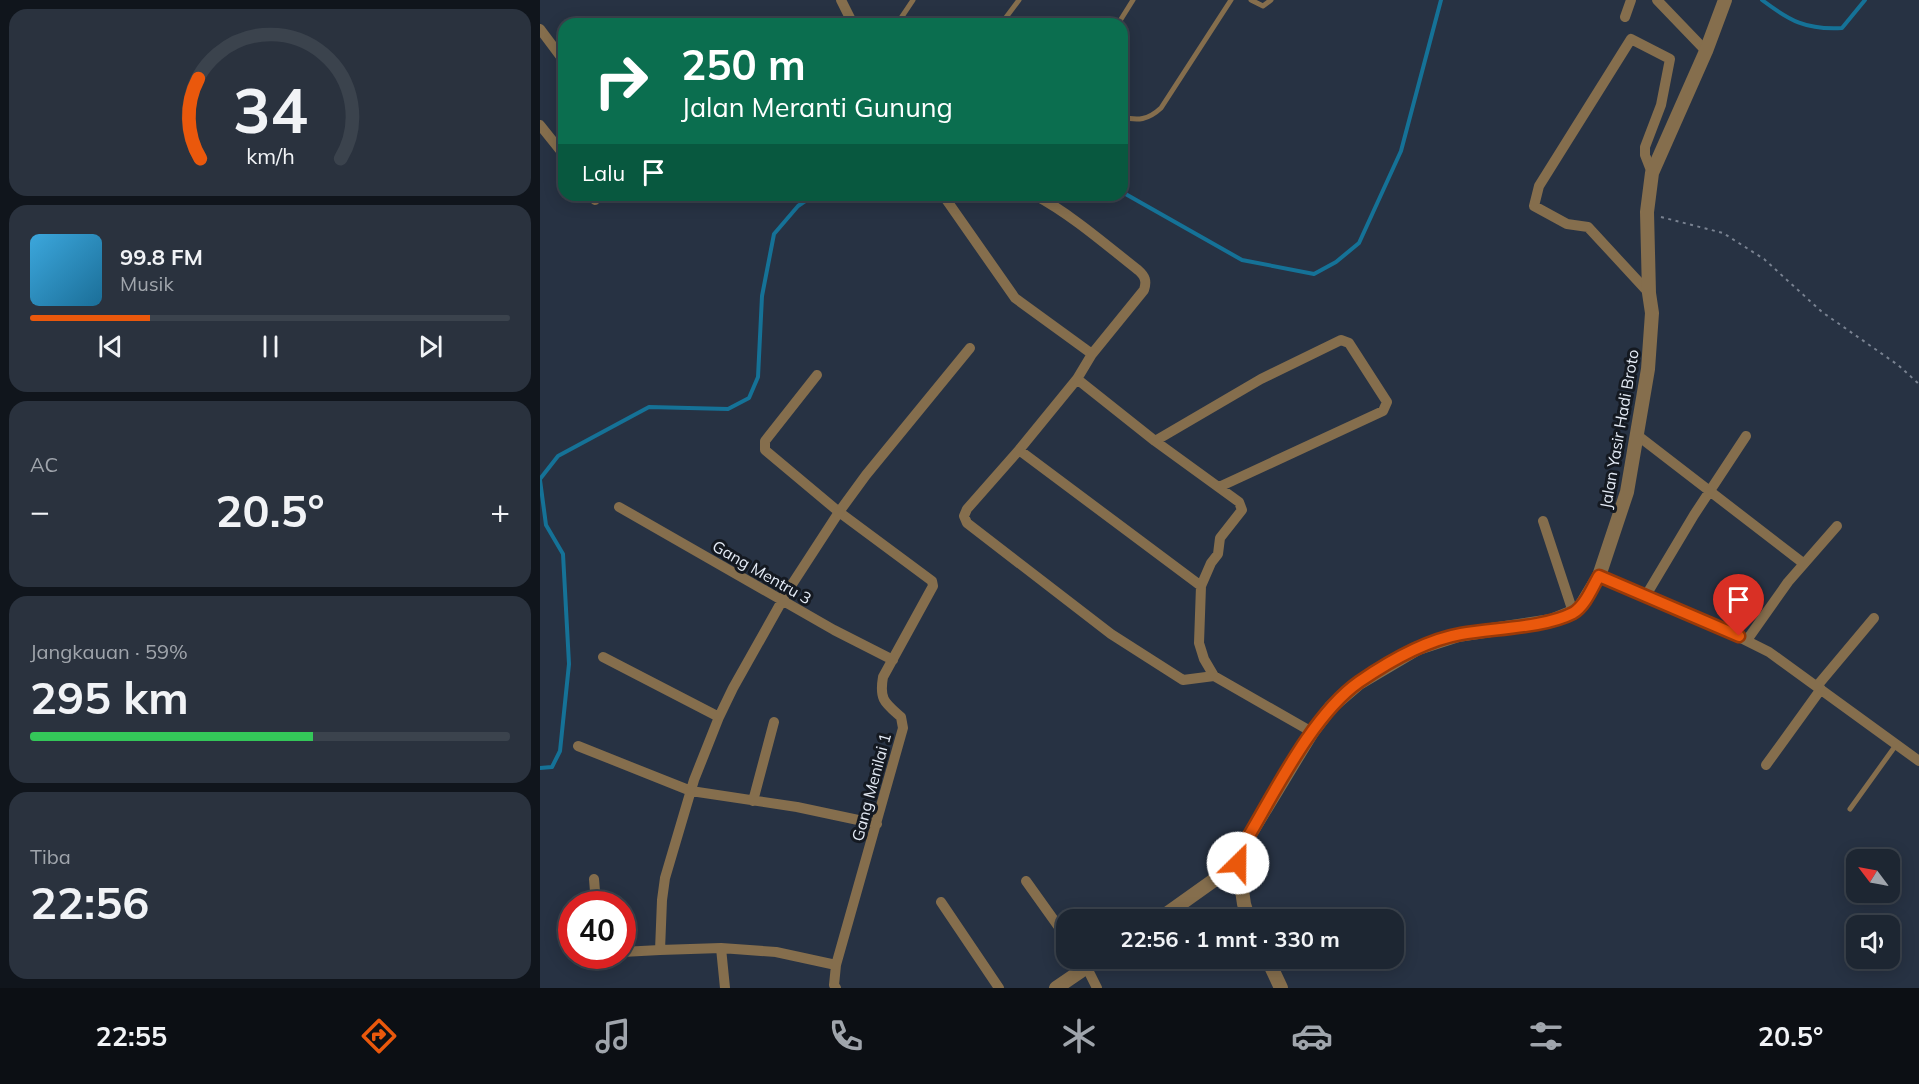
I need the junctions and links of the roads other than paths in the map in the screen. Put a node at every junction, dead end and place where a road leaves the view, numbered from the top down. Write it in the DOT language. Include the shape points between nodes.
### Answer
graph roads {
  1 [pos="841,0"];
  2 [pos="913,0"];
  3 [pos="1019,0"];
  4 [pos="1133,0"];
  5 [pos="1231,0"];
  6 [pos="1251,0"];
  7 [pos="1271,0"];
  8 [pos="1631,0"];
  9 [pos="1657,0"];
  10 [pos="1724,0"];
  11 [pos="1625,17"];
  12 [pos="850,18"];
  13 [pos="901,18"];
  14 [pos="1006,18"];
  15 [pos="1122,18"];
  16 [pos="540,29"];
  17 [pos="1706,51"];
  18 [pos="558,54"];
  19 [pos="1128,118"];
  20 [pos="540,125"];
  21 [pos="558,148"];
  22 [pos="1652,173"];
  23 [pos="947,201"];
  24 [pos="1046,201"];
  25 [pos="1649,293"];
  26 [pos="970,348"];
  27 [pos="1092,354"];
  28 [pos="817,375"];
  29 [pos="1077,379"];
  30 [pos="1637,435"];
  31 [pos="1746,436"];
  32 [pos="1155,441"];
  33 [pos="1019,450"];
  34 [pos="1219,487"];
  35 [pos="1709,491"];
  36 [pos="619,507"];
  37 [pos="839,512"];
  38 [pos="1543,521"];
  39 [pos="1837,526"];
  40 [pos="1803,563"];
  41 [pos="1599,576"];
  42 [pos="1202,586"];
  43 [pos="1645,597"];
  44 [pos="782,601"];
  45 [pos="1573,612"];
  46 [pos="1874,618"];
  47 [pos="1747,640"];
  48 [pos="603,657"];
  49 [pos="892,660"];
  50 [pos="1214,676"];
  51 [pos="1819,688"];
  52 [pos="719,717"];
  53 [pos="774,722"];
  54 [pos="1312,732"];
  55 [pos="1896,745"];
  56 [pos="578,746"];
  57 [pos="1919,760"];
  58 [pos="1766,765"];
  59 [pos="691,791"];
  60 [pos="753,801"];
  61 [pos="1850,809"];
  62 [pos="877,824"];
  63 [pos="1238,863"];
  64 [pos="594,879"];
  65 [pos="1026,880"];
  66 [pos="595,891"];
  67 [pos="941,902"];
  68 [pos="1173,909"];
  69 [pos="1246,909"];
  70 [pos="1056,923"];
  71 [pos="721,948"];
  72 [pos="660,950"];
  73 [pos="636,951"];
  74 [pos="836,965"];
  75 [pos="1077,969"];
  76 [pos="1087,969"];
  77 [pos="1272,969"];
  78 [pos="725,988"];
  79 [pos="836,988"];
  80 [pos="999,988"];
  81 [pos="1056,988"];
  82 [pos="1097,988"];
  83 [pos="1281,988"];
  1 -- 12 [label="street"];
  2 -- 13 [label="lane"];
  3 -- 14 [label="lane"];
  4 -- 15 [label="lane"];
  5 -- 19 [label="lane" via="1161,108 1139,120"];
  6 -- 7 [label="lane" via="1263,6"];
  8 -- 11 [label="street"];
  9 -- 17 [label="street"];
  10 -- 17 [label="street, Jalan Yasir Hadi Broto"];
  16 -- 18 [label="street"];
  17 -- 22 [label="street, Jalan Yasir Hadi Broto"];
  20 -- 21 [label="street"];
  22 -- 25 [label="street, Jalan Yasir Hadi Broto" via="1647,212"];
  22 -- 25 [label="street" via="1645,147 1670,59 1631,39 1539,186 1534,206 1567,224 1588,227"];
  23 -- 27 [label="street" via="1015,298"];
  24 -- 27 [label="street" via="1143,275 1146,285"];
  25 -- 30 [label="street, Jalan Yasir Hadi Broto" via="1651,339"];
  26 -- 37 [label="street"];
  27 -- 29 [label="street"];
  28 -- 37 [label="street" via="764,447"];
  29 -- 32 [label="street"];
  29 -- 33 [label="street"];
  30 -- 35 [label="street"];
  30 -- 41 [label="street, Jalan Yasir Hadi Broto" via="1628,492"];
  31 -- 35 [label="street"];
  32 -- 34 [label="street"];
  32 -- 34 [label="street" via="1261,379 1341,340 1349,344 1387,402 1383,411"];
  33 -- 42 [label="street"];
  33 -- 50 [label="street" via="967,509 967,523 1111,634 1183,680"];
  34 -- 42 [label="street" via="1239,502 1242,510 1220,538 1218,554"];
  35 -- 40 [label="street"];
  35 -- 43 [label="street"];
  36 -- 44 [label="street, Gang Mentru 3"];
  37 -- 44 [label="street"];
  37 -- 49 [label="street, Gang Menilai 1" via="932,581 933,586"];
  38 -- 45 [label="street"];
  39 -- 40 [label="street"];
  40 -- 47 [label="street"];
  41 -- 43 [label="street"];
  41 -- 45 [label="street, Jalan Yasir Hadi Broto"];
  42 -- 50 [label="street" via="1199,643"];
  43 -- 47 [label="street"];
  44 -- 49 [label="street, Gang Mentru 3"];
  44 -- 52 [label="street"];
  45 -- 54 [label="street" via="1551,621 1458,635 1418,648 1359,682 1332,706"];
  46 -- 51 [label="street"];
  47 -- 51 [label="street"];
  48 -- 52 [label="street"];
  49 -- 62 [label="street, Gang Menilai 1" via="880,691 884,702 901,717 903,728"];
  50 -- 54 [label="street"];
  51 -- 55 [label="street"];
  51 -- 58 [label="street"];
  52 -- 59 [label="street"];
  53 -- 60 [label="street"];
  54 -- 63 [label="street" via="1244,844"];
  55 -- 57 [label="street"];
  55 -- 61 [label="lane"];
  56 -- 59 [label="street"];
  59 -- 60 [label="street"];
  59 -- 72 [label="street" via="663,888"];
  60 -- 62 [label="street"];
  62 -- 74 [label="street, Gang Menilai 1"];
  63 -- 68 [label="street"];
  63 -- 69 [label="street"];
  64 -- 66 [label="street"];
  65 -- 70 [label="street"];
  67 -- 80 [label="street"];
  71 -- 72 [label="street"];
  71 -- 74 [label="street" via="776,952"];
  71 -- 78 [label="street"];
  72 -- 73 [label="street"];
  74 -- 79 [label="street, Gang Menilai 1"];
  75 -- 81 [label="street"];
  76 -- 82 [label="street"];
  77 -- 83 [label="street"];
}
